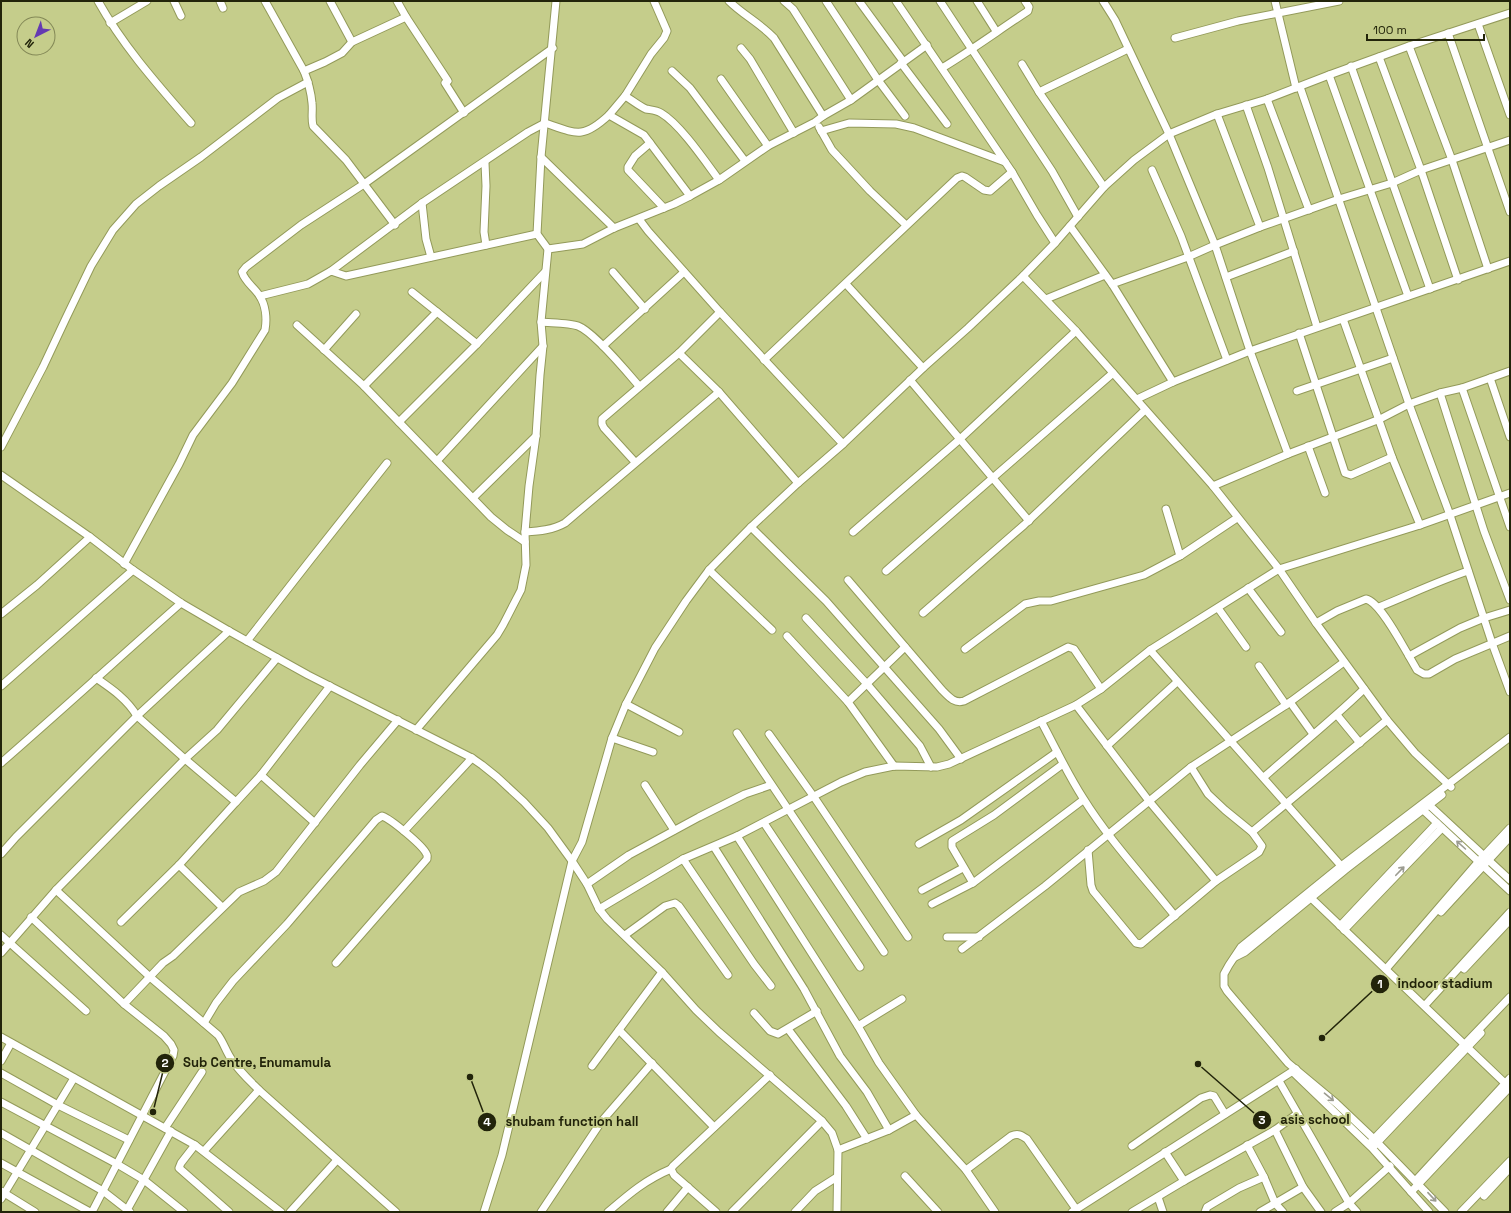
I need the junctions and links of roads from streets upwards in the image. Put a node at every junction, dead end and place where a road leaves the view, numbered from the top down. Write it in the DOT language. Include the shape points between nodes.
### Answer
graph roads {
  1 [pos="98,1"];
  2 [pos="147,1"];
  3 [pos="174,1"];
  4 [pos="265,1"];
  5 [pos="330,1"];
  6 [pos="397,1"];
  7 [pos="556,1"];
  8 [pos="654,1"];
  9 [pos="729,1"];
  10 [pos="784,1"];
  11 [pos="826,1"];
  12 [pos="859,1"];
  13 [pos="896,1"];
  14 [pos="940,1"];
  15 [pos="977,1"];
  16 [pos="1025,1"];
  17 [pos="1103,1"];
  18 [pos="1275,1"];
  19 [pos="1339,1"];
  20 [pos="1278,13"];
  21 [pos="1510,13"];
  22 [pos="181,16"];
  23 [pos="406,17"];
  24 [pos="110,23"];
  25 [pos="1478,24"];
  26 [pos="996,31"];
  27 [pos="1448,33"];
  28 [pos="1175,38"];
  29 [pos="352,42"];
  30 [pos="927,45"];
  31 [pos="1409,46"];
  32 [pos="553,48"];
  33 [pos="741,48"];
  34 [pos="1128,49"];
  35 [pos="972,50"];
  36 [pos="1379,57"];
  37 [pos="902,62"];
  38 [pos="1022,64"];
  39 [pos="1351,66"];
  40 [pos="942,68"];
  41 [pos="304,71"];
  42 [pos="672,71"];
  43 [pos="1329,75"];
  44 [pos="721,78"];
  45 [pos="878,80"];
  46 [pos="308,82"];
  47 [pos="1298,88"];
  48 [pos="1039,92"];
  49 [pos="625,96"];
  50 [pos="1267,99"];
  51 [pos="851,100"];
  52 [pos="1246,105"];
  53 [pos="464,113"];
  54 [pos="1217,114"];
  55 [pos="609,115"];
  56 [pos="1510,115"];
  57 [pos="823,116"];
  58 [pos="905,116"];
  59 [pos="816,122"];
  60 [pos="190,123"];
  61 [pos="545,123"];
  62 [pos="947,124"];
  63 [pos="821,131"];
  64 [pos="794,133"];
  65 [pos="1169,134"];
  66 [pos="1510,140"];
  67 [pos="650,143"];
  68 [pos="768,146"];
  69 [pos="1488,148"];
  70 [pos="541,157"];
  71 [pos="1452,160"];
  72 [pos="745,161"];
  73 [pos="485,162"];
  74 [pos="1005,163"];
  75 [pos="1152,170"];
  76 [pos="1421,170"];
  77 [pos="1012,172"];
  78 [pos="719,180"];
  79 [pos="1392,183"];
  80 [pos="364,184"];
  81 [pos="1104,187"];
  82 [pos="1370,188"];
  83 [pos="690,196"];
  84 [pos="1339,199"];
  85 [pos="422,203"];
  86 [pos="664,208"];
  87 [pos="1309,210"];
  88 [pos="1510,212"];
  89 [pos="639,218"];
  90 [pos="1078,218"];
  91 [pos="1285,219"];
  92 [pos="395,225"];
  93 [pos="906,225"];
  94 [pos="1070,226"];
  95 [pos="614,228"];
  96 [pos="1260,228"];
  97 [pos="537,234"];
  98 [pos="1055,243"];
  99 [pos="486,245"];
  100 [pos="1215,245"];
  101 [pos="548,249"];
  102 [pos="1294,251"];
  103 [pos="430,257"];
  104 [pos="1188,258"];
  105 [pos="1510,261"];
  106 [pos="1488,269"];
  107 [pos="331,272"];
  108 [pos="545,272"];
  109 [pos="613,272"];
  110 [pos="684,272"];
  111 [pos="1105,274"];
  112 [pos="1023,276"];
  113 [pos="1226,277"];
  114 [pos="1458,280"];
  115 [pos="846,284"];
  116 [pos="1112,284"];
  117 [pos="1430,289"];
  118 [pos="412,292"];
  119 [pos="260,296"];
  120 [pos="1408,296"];
  121 [pos="1046,299"];
  122 [pos="1376,306"];
  123 [pos="645,309"];
  124 [pos="437,312"];
  125 [pos="720,312"];
  126 [pos="356,314"];
  127 [pos="1343,319"];
  128 [pos="541,322"];
  129 [pos="297,325"];
  130 [pos="1317,327"];
  131 [pos="1076,332"];
  132 [pos="1299,333"];
  133 [pos="477,344"];
  134 [pos="543,346"];
  135 [pos="603,346"];
  136 [pos="324,350"];
  137 [pos="1250,351"];
  138 [pos="679,353"];
  139 [pos="1393,358"];
  140 [pos="764,360"];
  141 [pos="1227,360"];
  142 [pos="922,368"];
  143 [pos="1361,368"];
  144 [pos="1510,371"];
  145 [pos="1114,373"];
  146 [pos="1490,378"];
  147 [pos="910,380"];
  148 [pos="1173,382"];
  149 [pos="364,386"];
  150 [pos="639,386"];
  151 [pos="1316,386"];
  152 [pos="1462,388"];
  153 [pos="1297,391"];
  154 [pos="719,392"];
  155 [pos="1440,392"];
  156 [pos="1137,399"];
  157 [pos="1409,404"];
  158 [pos="1145,410"];
  159 [pos="1380,419"];
  160 [pos="399,422"];
  161 [pos="536,436"];
  162 [pos="1332,437"];
  163 [pos="1510,437"];
  164 [pos="960,439"];
  165 [pos="843,444"];
  166 [pos="1308,446"];
  167 [pos="1,447"];
  168 [pos="1288,454"];
  169 [pos="1392,457"];
  170 [pos="437,461"];
  171 [pos="635,462"];
  172 [pos="388,463"];
  173 [pos="1,475"];
  174 [pos="993,478"];
  175 [pos="798,483"];
  176 [pos="1213,486"];
  177 [pos="1325,493"];
  178 [pos="1510,493"];
  179 [pos="1499,496"];
  180 [pos="473,498"];
  181 [pos="1476,505"];
  182 [pos="1166,510"];
  183 [pos="1450,515"];
  184 [pos="1237,518"];
  185 [pos="1029,521"];
  186 [pos="1420,525"];
  187 [pos="751,527"];
  188 [pos="1510,528"];
  189 [pos="525,532"];
  190 [pos="853,532"];
  191 [pos="90,537"];
  192 [pos="525,542"];
  193 [pos="1180,556"];
  194 [pos="124,564"];
  195 [pos="1279,569"];
  196 [pos="133,570"];
  197 [pos="709,570"];
  198 [pos="1468,571"];
  199 [pos="886,572"];
  200 [pos="848,580"];
  201 [pos="1248,588"];
  202 [pos="1510,600"];
  203 [pos="181,602"];
  204 [pos="1378,607"];
  205 [pos="1218,608"];
  206 [pos="1510,610"];
  207 [pos="922,613"];
  208 [pos="1,614"];
  209 [pos="806,618"];
  210 [pos="1484,618"];
  211 [pos="1316,623"];
  212 [pos="772,630"];
  213 [pos="230,631"];
  214 [pos="1281,632"];
  215 [pos="787,636"];
  216 [pos="1510,636"];
  217 [pos="247,641"];
  218 [pos="1492,643"];
  219 [pos="905,647"];
  220 [pos="1246,647"];
  221 [pos="964,649"];
  222 [pos="1150,650"];
  223 [pos="1409,656"];
  224 [pos="277,658"];
  225 [pos="1344,662"];
  226 [pos="1259,666"];
  227 [pos="885,667"];
  228 [pos="96,678"];
  229 [pos="1177,682"];
  230 [pos="867,684"];
  231 [pos="1,686"];
  232 [pos="330,686"];
  233 [pos="1101,689"];
  234 [pos="1364,689"];
  235 [pos="1510,692"];
  236 [pos="848,702"];
  237 [pos="1288,703"];
  238 [pos="626,704"];
  239 [pos="1076,705"];
  240 [pos="1337,715"];
  241 [pos="137,716"];
  242 [pos="398,720"];
  243 [pos="1387,720"];
  244 [pos="1041,721"];
  245 [pos="416,730"];
  246 [pos="680,732"];
  247 [pos="737,733"];
  248 [pos="769,734"];
  249 [pos="1313,734"];
  250 [pos="1510,737"];
  251 [pos="612,738"];
  252 [pos="1230,741"];
  253 [pos="1510,741"];
  254 [pos="1360,743"];
  255 [pos="1107,746"];
  256 [pos="653,752"];
  257 [pos="1057,752"];
  258 [pos="472,758"];
  259 [pos="184,759"];
  260 [pos="961,759"];
  261 [pos="1,763"];
  262 [pos="1063,764"];
  263 [pos="894,766"];
  264 [pos="931,767"];
  265 [pos="1191,767"];
  266 [pos="261,775"];
  267 [pos="1264,777"];
  268 [pos="645,785"];
  269 [pos="771,785"];
  270 [pos="1450,786"];
  271 [pos="814,797"];
  272 [pos="1083,800"];
  273 [pos="1149,801"];
  274 [pos="236,802"];
  275 [pos="1286,803"];
  276 [pos="1424,806"];
  277 [pos="788,810"];
  278 [pos="315,823"];
  279 [pos="764,823"];
  280 [pos="1439,825"];
  281 [pos="1510,828"];
  282 [pos="674,830"];
  283 [pos="404,831"];
  284 [pos="1252,832"];
  285 [pos="1108,834"];
  286 [pos="737,836"];
  287 [pos="1510,837"];
  288 [pos="919,844"];
  289 [pos="714,847"];
  290 [pos="1088,850"];
  291 [pos="1,854"];
  292 [pos="683,859"];
  293 [pos="572,861"];
  294 [pos="1484,861"];
  295 [pos="179,865"];
  296 [pos="963,868"];
  297 [pos="1343,868"];
  298 [pos="1510,880"];
  299 [pos="1216,881"];
  300 [pos="973,883"];
  301 [pos="587,884"];
  302 [pos="56,890"];
  303 [pos="922,890"];
  304 [pos="1510,891"];
  305 [pos="1311,895"];
  306 [pos="932,904"];
  307 [pos="222,907"];
  308 [pos="599,909"];
  309 [pos="1510,912"];
  310 [pos="1175,916"];
  311 [pos="31,917"];
  312 [pos="1510,920"];
  313 [pos="121,922"];
  314 [pos="1343,926"];
  315 [pos="1,934"];
  316 [pos="625,935"];
  317 [pos="946,937"];
  318 [pos="980,937"];
  319 [pos="908,938"];
  320 [pos="10,943"];
  321 [pos="962,950"];
  322 [pos="884,952"];
  323 [pos="1,953"];
  324 [pos="336,963"];
  325 [pos="860,967"];
  326 [pos="1388,969"];
  327 [pos="662,972"];
  328 [pos="728,975"];
  329 [pos="150,977"];
  330 [pos="771,986"];
  331 [pos="1510,997"];
  332 [pos="902,999"];
  333 [pos="1510,1002"];
  334 [pos="124,1004"];
  335 [pos="1428,1006"];
  336 [pos="86,1011"];
  337 [pos="817,1011"];
  338 [pos="754,1013"];
  339 [pos="204,1023"];
  340 [pos="858,1026"];
  341 [pos="788,1029"];
  342 [pos="619,1030"];
  343 [pos="1,1036"];
  344 [pos="11,1043"];
  345 [pos="1468,1044"];
  346 [pos="1,1062"];
  347 [pos="652,1063"];
  348 [pos="592,1066"];
  349 [pos="1294,1070"];
  350 [pos="202,1072"];
  351 [pos="1,1073"];
  352 [pos="770,1075"];
  353 [pos="74,1078"];
  354 [pos="1279,1080"];
  355 [pos="1509,1084"];
  356 [pos="259,1090"];
  357 [pos="1,1102"];
  358 [pos="58,1105"];
  359 [pos="916,1114"];
  360 [pos="1225,1114"];
  361 [pos="1297,1114"];
  362 [pos="142,1116"];
  363 [pos="822,1121"];
  364 [pos="45,1126"];
  365 [pos="714,1127"];
  366 [pos="168,1130"];
  367 [pos="889,1130"];
  368 [pos="1275,1130"];
  369 [pos="1,1133"];
  370 [pos="867,1139"];
  371 [pos="129,1140"];
  372 [pos="1376,1141"];
  373 [pos="1247,1145"];
  374 [pos="196,1146"];
  375 [pos="1132,1146"];
  376 [pos="1370,1146"];
  377 [pos="31,1150"];
  378 [pos="838,1150"];
  379 [pos="204,1151"];
  380 [pos="1165,1152"];
  381 [pos="337,1160"];
  382 [pos="1510,1161"];
  383 [pos="1,1163"];
  384 [pos="117,1164"];
  385 [pos="1390,1166"];
  386 [pos="1510,1168"];
  387 [pos="671,1169"];
  388 [pos="966,1170"];
  389 [pos="17,1173"];
  390 [pos="905,1176"];
  391 [pos="837,1177"];
  392 [pos="1264,1177"];
  393 [pos="144,1180"];
  394 [pos="1184,1181"];
  395 [pos="1417,1182"];
  396 [pos="688,1187"];
  397 [pos="1304,1187"];
  398 [pos="103,1191"];
  399 [pos="1411,1192"];
  400 [pos="2,1194"];
  401 [pos="1158,1197"];
  402 [pos="1275,1203"];
  403 [pos="1349,1203"];
  404 [pos="129,1211"];
  405 [pos="992,1211"];
  406 [pos="1074,1211"];
  407 [pos="35,1212"];
  408 [pos="91,1212"];
  409 [pos="184,1212"];
  410 [pos="229,1212"];
  411 [pos="281,1212"];
  412 [pos="290,1212"];
  413 [pos="396,1212"];
  414 [pos="484,1212"];
  415 [pos="541,1212"];
  416 [pos="608,1212"];
  417 [pos="667,1212"];
  418 [pos="716,1212"];
  419 [pos="732,1212"];
  420 [pos="795,1212"];
  421 [pos="837,1212"];
  422 [pos="938,1212"];
  423 [pos="1132,1212"];
  424 [pos="1164,1212"];
  425 [pos="1205,1212"];
  426 [pos="1260,1212"];
  427 [pos="1283,1212"];
  428 [pos="1321,1212"];
  429 [pos="1336,1212"];
  430 [pos="1357,1212"];
  431 [pos="1429,1212"];
  432 [pos="1445,1212"];
  433 [pos="1462,1212"];
  434 [pos="1468,1212"];
  1 -- 24 [label="street"];
  2 -- 24 [label="street"];
  3 -- 22 [label="street"];
  4 -- 41 [label="street"];
  5 -- 29 [label="street"];
  6 -- 23 [label="street"];
  7 -- 32 [label="street"];
  8 -- 49 [label="street" via="666,31 664,38"];
  9 -- 57 [label="street" via="774,38"];
  10 -- 51 [label="street" via="793,9"];
  11 -- 45 [label="street"];
  12 -- 37 [label="street"];
  13 -- 30 [label="street"];
  14 -- 35 [label="street"];
  15 -- 26 [label="street"];
  16 -- 26 [label="street" via="1029,7 1028,12"];
  17 -- 34 [label="street"];
  18 -- 20 [label="street"];
  19 -- 20 [label="street"];
  20 -- 28 [label="street"];
  20 -- 47 [label="street"];
  21 -- 25 [label="street"];
  23 -- 29 [label="street"];
  23 -- 53 [label="street"];
  24 -- 60 [label="street"];
  25 -- 27 [label="street"];
  25 -- 56 [label="street"];
  26 -- 35 [label="street"];
  27 -- 31 [label="street"];
  27 -- 69 [label="street"];
  29 -- 41 [label="street" via="336,56"];
  30 -- 37 [label="street"];
  30 -- 40 [label="street"];
  31 -- 36 [label="street"];
  31 -- 71 [label="street"];
  32 -- 53 [label="street"];
  32 -- 61 [label="street"];
  33 -- 64 [label="street"];
  34 -- 48 [label="street"];
  34 -- 65 [label="street"];
  35 -- 40 [label="street"];
  35 -- 90 [label="street" via="1052,170"];
  36 -- 39 [label="street"];
  36 -- 76 [label="street"];
  37 -- 45 [label="street"];
  37 -- 62 [label="street"];
  38 -- 48 [label="street"];
  39 -- 43 [label="street"];
  39 -- 79 [label="street"];
  40 -- 74 [label="street"];
  41 -- 46 [label="street"];
  42 -- 72 [label="street" via="690,88"];
  43 -- 47 [label="street"];
  43 -- 82 [label="street"];
  44 -- 68 [label="street"];
  45 -- 51 [label="street"];
  45 -- 58 [label="street"];
  46 -- 80 [label="street" via="313,126 346,160"];
  46 -- 167 [label="street" via="278,98 159,186 136,204 113,230 91,266"];
  47 -- 50 [label="street"];
  47 -- 84 [label="street"];
  48 -- 81 [label="street"];
  49 -- 55 [label="street"];
  49 -- 78 [label="street" via="646,108 662,113 671,121"];
  50 -- 52 [label="street"];
  50 -- 87 [label="street"];
  51 -- 57 [label="street"];
  52 -- 54 [label="street"];
  52 -- 91 [label="street"];
  53 -- 80 [label="street"];
  54 -- 65 [label="street"];
  54 -- 96 [label="street"];
  55 -- 61 [label="street" via="582,133"];
  55 -- 67 [label="street" via="644,134"];
  57 -- 59 [label="street"];
  59 -- 63 [label="street"];
  59 -- 64 [label="street"];
  61 -- 70 [label="street"];
  61 -- 73 [label="street"];
  63 -- 74 [label="street" via="849,123 896,124 914,128"];
  63 -- 93 [label="street" via="832,150"];
  64 -- 68 [label="street"];
  65 -- 81 [label="street"];
  65 -- 100 [label="street"];
  66 -- 69 [label="street"];
  67 -- 83 [label="street"];
  67 -- 86 [label="street" via="635,156 628,170"];
  68 -- 72 [label="street"];
  69 -- 71 [label="street"];
  69 -- 88 [label="street"];
  70 -- 95 [label="street"];
  70 -- 97 [label="street"];
  71 -- 76 [label="street"];
  71 -- 106 [label="street"];
  72 -- 78 [label="street"];
  73 -- 85 [label="street"];
  73 -- 99 [label="street"];
  74 -- 77 [label="street"];
  75 -- 104 [label="street"];
  76 -- 79 [label="street"];
  76 -- 114 [label="street"];
  77 -- 93 [label="street" via="990,191 959,176"];
  77 -- 98 [label="street"];
  78 -- 83 [label="street"];
  79 -- 82 [label="street"];
  79 -- 117 [label="street"];
  80 -- 92 [label="street"];
  80 -- 119 [label="street" via="301,225 242,272"];
  81 -- 90 [label="street"];
  82 -- 84 [label="street"];
  82 -- 120 [label="street"];
  83 -- 86 [label="street"];
  84 -- 87 [label="street"];
  84 -- 122 [label="street"];
  85 -- 92 [label="street"];
  85 -- 103 [label="street"];
  86 -- 89 [label="street"];
  87 -- 91 [label="street"];
  89 -- 95 [label="street"];
  89 -- 110 [label="street"];
  90 -- 94 [label="street"];
  91 -- 96 [label="street"];
  91 -- 102 [label="street"];
  92 -- 107 [label="street"];
  93 -- 115 [label="street"];
  94 -- 98 [label="street"];
  94 -- 111 [label="street"];
  95 -- 101 [label="street" via="583,244"];
  96 -- 100 [label="street"];
  97 -- 99 [label="street"];
  97 -- 101 [label="street"];
  98 -- 112 [label="street"];
  99 -- 103 [label="street"];
  100 -- 104 [label="street"];
  100 -- 113 [label="street"];
  101 -- 108 [label="street"];
  102 -- 113 [label="street"];
  102 -- 130 [label="street"];
  103 -- 107 [label="street" via="346,276"];
  104 -- 116 [label="street"];
  104 -- 141 [label="street"];
  105 -- 106 [label="street"];
  106 -- 114 [label="street"];
  107 -- 119 [label="street" via="308,284"];
  108 -- 128 [label="street"];
  108 -- 133 [label="street"];
  109 -- 123 [label="street"];
  110 -- 123 [label="street"];
  110 -- 125 [label="street"];
  111 -- 116 [label="street"];
  111 -- 121 [label="street"];
  112 -- 121 [label="street"];
  112 -- 142 [label="street"];
  113 -- 137 [label="street"];
  114 -- 117 [label="street"];
  115 -- 140 [label="street"];
  115 -- 142 [label="street"];
  116 -- 148 [label="street"];
  117 -- 120 [label="street"];
  118 -- 124 [label="street"];
  119 -- 194 [label="street" via="266,314 265,330 232,383 193,435"];
  120 -- 122 [label="street"];
  121 -- 131 [label="street"];
  122 -- 127 [label="street"];
  122 -- 139 [label="street"];
  123 -- 135 [label="street"];
  124 -- 133 [label="street"];
  124 -- 149 [label="street"];
  125 -- 138 [label="street"];
  125 -- 140 [label="street"];
  126 -- 136 [label="street"];
  127 -- 130 [label="street"];
  127 -- 143 [label="street"];
  128 -- 134 [label="street"];
  128 -- 135 [label="street" via="578,326"];
  129 -- 136 [label="street"];
  130 -- 132 [label="street"];
  131 -- 145 [label="street"];
  131 -- 164 [label="street"];
  132 -- 137 [label="street"];
  132 -- 151 [label="street"];
  133 -- 160 [label="street"];
  134 -- 161 [label="street"];
  134 -- 170 [label="street"];
  135 -- 150 [label="street"];
  136 -- 149 [label="street"];
  137 -- 141 [label="street"];
  137 -- 168 [label="street"];
  138 -- 150 [label="street"];
  138 -- 154 [label="street"];
  139 -- 143 [label="street"];
  139 -- 157 [label="street"];
  140 -- 165 [label="street"];
  141 -- 148 [label="street"];
  142 -- 147 [label="street"];
  143 -- 151 [label="street"];
  143 -- 159 [label="street"];
  144 -- 146 [label="street"];
  145 -- 156 [label="street"];
  145 -- 174 [label="street"];
  146 -- 152 [label="street"];
  146 -- 163 [label="street"];
  147 -- 164 [label="street"];
  147 -- 165 [label="street"];
  148 -- 156 [label="street"];
  149 -- 160 [label="street"];
  150 -- 171 [label="street" via="602,419 602,424"];
  151 -- 153 [label="street"];
  151 -- 162 [label="street"];
  152 -- 155 [label="street"];
  152 -- 179 [label="street"];
  154 -- 171 [label="street"];
  154 -- 175 [label="street"];
  155 -- 157 [label="street"];
  155 -- 181 [label="street"];
  156 -- 158 [label="street"];
  157 -- 159 [label="street"];
  157 -- 183 [label="street"];
  158 -- 176 [label="street"];
  158 -- 185 [label="street"];
  159 -- 162 [label="street"];
  159 -- 169 [label="street"];
  160 -- 170 [label="street"];
  161 -- 180 [label="street"];
  161 -- 189 [label="street"];
  162 -- 166 [label="street"];
  162 -- 169 [label="street" via="1346,474 1351,475"];
  164 -- 174 [label="street"];
  164 -- 190 [label="street"];
  165 -- 175 [label="street"];
  166 -- 168 [label="street"];
  166 -- 177 [label="street"];
  168 -- 176 [label="street"];
  169 -- 186 [label="street"];
  170 -- 180 [label="street"];
  171 -- 189 [label="street" via="559,527"];
  172 -- 217 [label="street"];
  173 -- 191 [label="street"];
  174 -- 185 [label="street"];
  174 -- 199 [label="street"];
  175 -- 187 [label="street"];
  176 -- 184 [label="street"];
  178 -- 179 [label="street"];
  179 -- 181 [label="street"];
  179 -- 188 [label="street"];
  180 -- 192 [label="street" via="491,517"];
  181 -- 183 [label="street"];
  181 -- 202 [label="street"];
  182 -- 193 [label="street"];
  183 -- 186 [label="street"];
  183 -- 198 [label="street"];
  184 -- 193 [label="street"];
  184 -- 195 [label="street"];
  185 -- 207 [label="street"];
  186 -- 195 [label="street"];
  187 -- 197 [label="street"];
  187 -- 227 [label="street" via="826,601"];
  189 -- 192 [label="street"];
  191 -- 194 [label="street"];
  191 -- 208 [label="street"];
  192 -- 245 [label="street" via="526,565 523,584 504,625"];
  193 -- 221 [label="street" via="1144,575 1051,601 1025,604"];
  194 -- 196 [label="street"];
  195 -- 201 [label="street"];
  195 -- 211 [label="street"];
  196 -- 203 [label="street"];
  196 -- 231 [label="street"];
  197 -- 212 [label="street"];
  197 -- 238 [label="street" via="655,648"];
  198 -- 204 [label="street"];
  198 -- 210 [label="street"];
  200 -- 219 [label="street"];
  201 -- 205 [label="street"];
  201 -- 214 [label="street"];
  203 -- 213 [label="street"];
  203 -- 228 [label="street"];
  204 -- 211 [label="street" via="1366,599"];
  204 -- 223 [label="street"];
  205 -- 220 [label="street"];
  205 -- 222 [label="street"];
  206 -- 210 [label="street"];
  209 -- 230 [label="street"];
  210 -- 218 [label="street"];
  210 -- 223 [label="street"];
  211 -- 225 [label="street"];
  213 -- 217 [label="street"];
  213 -- 241 [label="street"];
  215 -- 236 [label="street"];
  216 -- 218 [label="street"];
  217 -- 224 [label="street"];
  218 -- 223 [label="street" via="1429,674 1417,670"];
  218 -- 235 [label="street"];
  219 -- 227 [label="street"];
  219 -- 233 [label="street" via="942,690 955,701 964,701 1068,646 1074,649"];
  222 -- 229 [label="street"];
  222 -- 233 [label="street"];
  224 -- 232 [label="street"];
  224 -- 259 [label="street" via="217,730"];
  225 -- 234 [label="street"];
  225 -- 237 [label="street"];
  226 -- 237 [label="street"];
  227 -- 230 [label="street"];
  227 -- 260 [label="street" via="939,729"];
  228 -- 241 [label="street" via="122,696"];
  228 -- 261 [label="street"];
  229 -- 252 [label="street"];
  229 -- 255 [label="street"];
  230 -- 236 [label="street"];
  230 -- 264 [label="street" via="920,746"];
  232 -- 242 [label="street"];
  232 -- 266 [label="street"];
  233 -- 239 [label="street"];
  234 -- 240 [label="street"];
  234 -- 243 [label="street"];
  236 -- 263 [label="street"];
  237 -- 249 [label="street"];
  237 -- 252 [label="street"];
  238 -- 246 [label="street"];
  238 -- 251 [label="street"];
  239 -- 244 [label="street"];
  239 -- 255 [label="street"];
  240 -- 249 [label="street"];
  240 -- 254 [label="street"];
  241 -- 259 [label="street"];
  241 -- 291 [label="street"];
  242 -- 245 [label="street"];
  242 -- 278 [label="street"];
  243 -- 254 [label="street"];
  243 -- 270 [label="street" via="1415,753"];
  244 -- 257 [label="street"];
  244 -- 260 [label="street"];
  245 -- 258 [label="street"];
  247 -- 269 [label="street"];
  248 -- 271 [label="street"];
  249 -- 267 [label="street"];
  250 -- 270 [label="street"];
  251 -- 256 [label="street"];
  251 -- 293 [label="street" via="582,842"];
  252 -- 265 [label="street"];
  252 -- 267 [label="street"];
  253 -- 270 [label="street"];
  254 -- 275 [label="street"];
  255 -- 273 [label="street"];
  257 -- 262 [label="street"];
  257 -- 288 [label="street" via="961,820"];
  258 -- 283 [label="street"];
  258 -- 293 [label="street" via="524,802 548,828"];
  259 -- 274 [label="street"];
  259 -- 302 [label="street"];
  260 -- 264 [label="street"];
  262 -- 272 [label="street"];
  262 -- 296 [label="street" via="994,815 952,841 952,847"];
  263 -- 264 [label="street"];
  263 -- 271 [label="street" via="865,772"];
  265 -- 273 [label="street"];
  265 -- 284 [label="street" via="1208,794"];
  266 -- 274 [label="street"];
  266 -- 278 [label="street"];
  267 -- 275 [label="street"];
  268 -- 282 [label="street"];
  269 -- 277 [label="street"];
  269 -- 282 [label="street" via="745,794"];
  270 -- 276 [label="street"];
  271 -- 277 [label="street"];
  271 -- 319 [label="street"];
  272 -- 285 [label="street"];
  272 -- 300 [label="street"];
  273 -- 285 [label="street"];
  273 -- 299 [label="street"];
  274 -- 295 [label="street"];
  275 -- 284 [label="street"];
  275 -- 297 [label="street"];
  276 -- 280 [label="street"];
  276 -- 294 [label="street"];
  276 -- 297 [label="street"];
  277 -- 279 [label="street"];
  277 -- 322 [label="street"];
  278 -- 307 [label="street" via="276,872 264,881 239,892"];
  279 -- 286 [label="street"];
  279 -- 325 [label="street"];
  294 -- 280 [label="street, one-way"];
  280 -- 314 [label="street"];
  281 -- 294 [label="street"];
  282 -- 301 [label="street" via="629,855"];
  283 -- 324 [label="street" via="424,849 427,859"];
  283 -- 339 [label="street" via="382,816 376,820 287,924 233,981 216,1002"];
  284 -- 299 [label="street" via="1262,846 1260,850"];
  285 -- 290 [label="street"];
  285 -- 310 [label="street"];
  286 -- 289 [label="street"];
  286 -- 340 [label="street"];
  287 -- 294 [label="street"];
  289 -- 292 [label="street"];
  289 -- 337 [label="street"];
  290 -- 310 [label="street" via="1090,885 1093,892 1136,943 1143,944"];
  290 -- 318 [label="street"];
  292 -- 308 [label="street"];
  292 -- 330 [label="street"];
  293 -- 301 [label="street"];
  293 -- 414 [label="street" via="502,1155"];
  294 -- 298 [label="street"];
  294 -- 304 [label="street"];
  294 -- 326 [label="street"];
  295 -- 307 [label="street"];
  295 -- 313 [label="street"];
  296 -- 300 [label="street"];
  296 -- 303 [label="street"];
  297 -- 305 [label="street"];
  299 -- 310 [label="street"];
  300 -- 306 [label="street"];
  301 -- 308 [label="street"];
  302 -- 311 [label="street"];
  302 -- 329 [label="street"];
  305 -- 314 [label="street"];
  305 -- 349 [label="street" via="1234,958 1226,970 1224,979 1224,986"];
  307 -- 329 [label="street"];
  308 -- 316 [label="street"];
  309 -- 335 [label="street"];
  311 -- 320 [label="street"];
  311 -- 334 [label="street"];
  312 -- 335 [label="street"];
  314 -- 326 [label="street"];
  315 -- 320 [label="street"];
  316 -- 327 [label="street"];
  316 -- 328 [label="street" via="665,906 675,903"];
  317 -- 318 [label="street"];
  318 -- 321 [label="street"];
  320 -- 323 [label="street"];
  320 -- 336 [label="street"];
  326 -- 335 [label="street"];
  327 -- 342 [label="street"];
  327 -- 352 [label="street" via="719,1032"];
  329 -- 334 [label="street"];
  329 -- 339 [label="street"];
  331 -- 345 [label="street"];
  332 -- 340 [label="street"];
  333 -- 345 [label="street"];
  334 -- 362 [label="street" via="164,1036 174,1050"];
  335 -- 345 [label="street"];
  337 -- 341 [label="street"];
  337 -- 367 [label="street" via="840,1056 867,1092"];
  338 -- 341 [label="street" via="774,1034"];
  339 -- 356 [label="street" via="218,1035 232,1061"];
  340 -- 359 [label="street" via="879,1063"];
  341 -- 370 [label="street" via="846,1106"];
  342 -- 347 [label="street"];
  342 -- 348 [label="street"];
  343 -- 344 [label="street"];
  344 -- 346 [label="street"];
  344 -- 353 [label="street"];
  345 -- 355 [label="street"];
  345 -- 372 [label="street"];
  347 -- 365 [label="street"];
  347 -- 415 [label="street" via="601,1122"];
  349 -- 354 [label="street"];
  349 -- 372 [label="street, one-way" via="1336,1103"];
  349 -- 376 [label="street"];
  350 -- 366 [label="street"];
  351 -- 358 [label="street"];
  352 -- 363 [label="street"];
  352 -- 365 [label="street"];
  353 -- 358 [label="street"];
  353 -- 362 [label="street"];
  354 -- 360 [label="street"];
  354 -- 361 [label="street"];
  355 -- 395 [label="street"];
  356 -- 379 [label="street"];
  356 -- 381 [label="street"];
  357 -- 364 [label="street"];
  358 -- 364 [label="street"];
  358 -- 371 [label="street"];
  359 -- 367 [label="street"];
  359 -- 388 [label="street"];
  360 -- 375 [label="street" via="1214,1096 1201,1098"];
  360 -- 380 [label="street"];
  361 -- 368 [label="street"];
  361 -- 403 [label="street"];
  362 -- 366 [label="street"];
  362 -- 371 [label="street"];
  363 -- 378 [label="street" via="832,1133"];
  363 -- 419 [label="street"];
  364 -- 377 [label="street"];
  364 -- 384 [label="street"];
  365 -- 387 [label="street"];
  366 -- 374 [label="street"];
  366 -- 393 [label="street"];
  367 -- 370 [label="street"];
  368 -- 373 [label="street"];
  368 -- 397 [label="street"];
  369 -- 377 [label="street"];
  370 -- 378 [label="street"];
  371 -- 384 [label="street"];
  372 -- 376 [label="street"];
  372 -- 395 [label="street"];
  373 -- 392 [label="street"];
  373 -- 394 [label="street"];
  374 -- 379 [label="street"];
  374 -- 410 [label="street" via="179,1168"];
  376 -- 385 [label="street"];
  377 -- 389 [label="street"];
  377 -- 398 [label="street"];
  378 -- 391 [label="street"];
  379 -- 411 [label="street"];
  380 -- 394 [label="street"];
  380 -- 406 [label="street"];
  381 -- 412 [label="street"];
  381 -- 413 [label="street"];
  382 -- 433 [label="street"];
  383 -- 389 [label="street"];
  384 -- 393 [label="street"];
  384 -- 398 [label="street"];
  385 -- 399 [label="street"];
  385 -- 403 [label="street"];
  386 -- 434 [label="street"];
  387 -- 396 [label="street"];
  387 -- 416 [label="street" via="639,1186"];
  388 -- 405 [label="street"];
  388 -- 406 [label="street" via="1011,1136 1021,1135 1027,1139"];
  389 -- 400 [label="street"];
  389 -- 408 [label="street"];
  390 -- 422 [label="street"];
  391 -- 420 [label="street" via="815,1191"];
  391 -- 421 [label="street"];
  392 -- 402 [label="street"];
  392 -- 425 [label="street" via="1220,1199 1207,1207"];
  393 -- 404 [label="street"];
  393 -- 409 [label="street"];
  394 -- 401 [label="street"];
  395 -- 399 [label="street"];
  395 -- 432 [label="street, one-way"];
  396 -- 417 [label="street"];
  396 -- 418 [label="street"];
  397 -- 402 [label="street"];
  397 -- 428 [label="street"];
  398 -- 404 [label="street"];
  398 -- 408 [label="street"];
  399 -- 431 [label="street"];
  400 -- 407 [label="street"];
  401 -- 423 [label="street"];
  401 -- 424 [label="street"];
  402 -- 426 [label="street"];
  402 -- 427 [label="street"];
  403 -- 429 [label="street"];
  403 -- 430 [label="street"];
}
